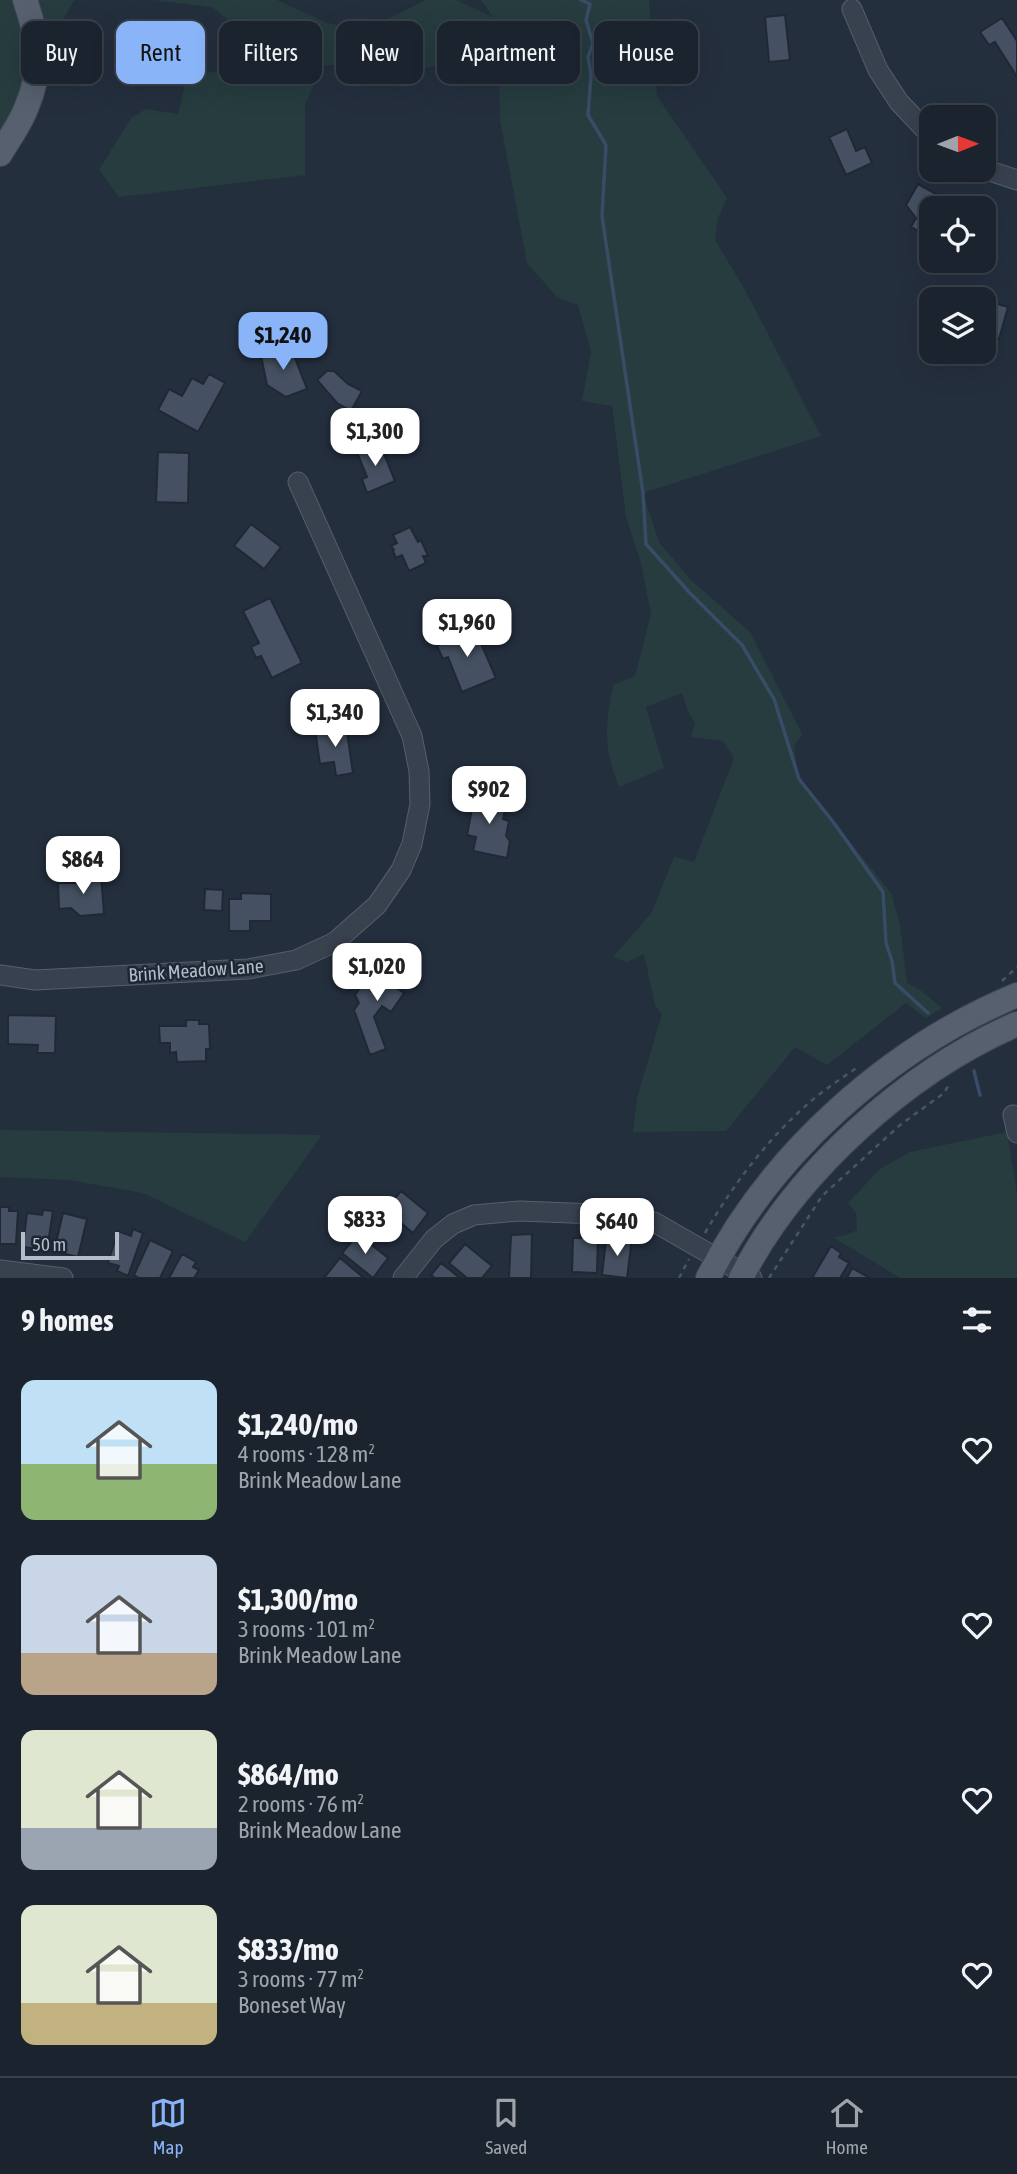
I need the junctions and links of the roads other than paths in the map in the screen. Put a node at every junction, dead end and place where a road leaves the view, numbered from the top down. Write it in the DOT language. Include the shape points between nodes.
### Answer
graph roads {
  1 [pos="24,0"];
  2 [pos="852,9"];
  3 [pos="919,123"];
  4 [pos="0,154"];
  5 [pos="996,173"];
  6 [pos="1017,180"];
  7 [pos="298,482"];
  8 [pos="0,975"];
  9 [pos="1017,995"];
  10 [pos="1017,1024"];
  11 [pos="713,1268"];
  12 [pos="0,1270"];
  13 [pos="745,1276"];
  14 [pos="63,1278"];
  15 [pos="403,1278"];
  1 -- 4 [label="main road" via="37,46 35,78 27,107"];
  2 -- 3 [label="street" via="878,70"];
  5 -- 6 [label="street"];
  7 -- 8 [label="street, Brink Meadow Lane" via="412,736 420,804 401,870 377,905 335,942 296,960 248,969 35,979"];
  9 -- 11 [label="main road" via="934,1038 874,1079 824,1123 760,1196"];
  10 -- 13 [label="main road" via="943,1063 885,1105 842,1144 775,1224"];
  11 -- 13 [label="street"];
  11 -- 15 [label="street" via="654,1222 622,1215 519,1211 474,1215 453,1224 434,1239"];
  12 -- 14 [label="street"];
}
